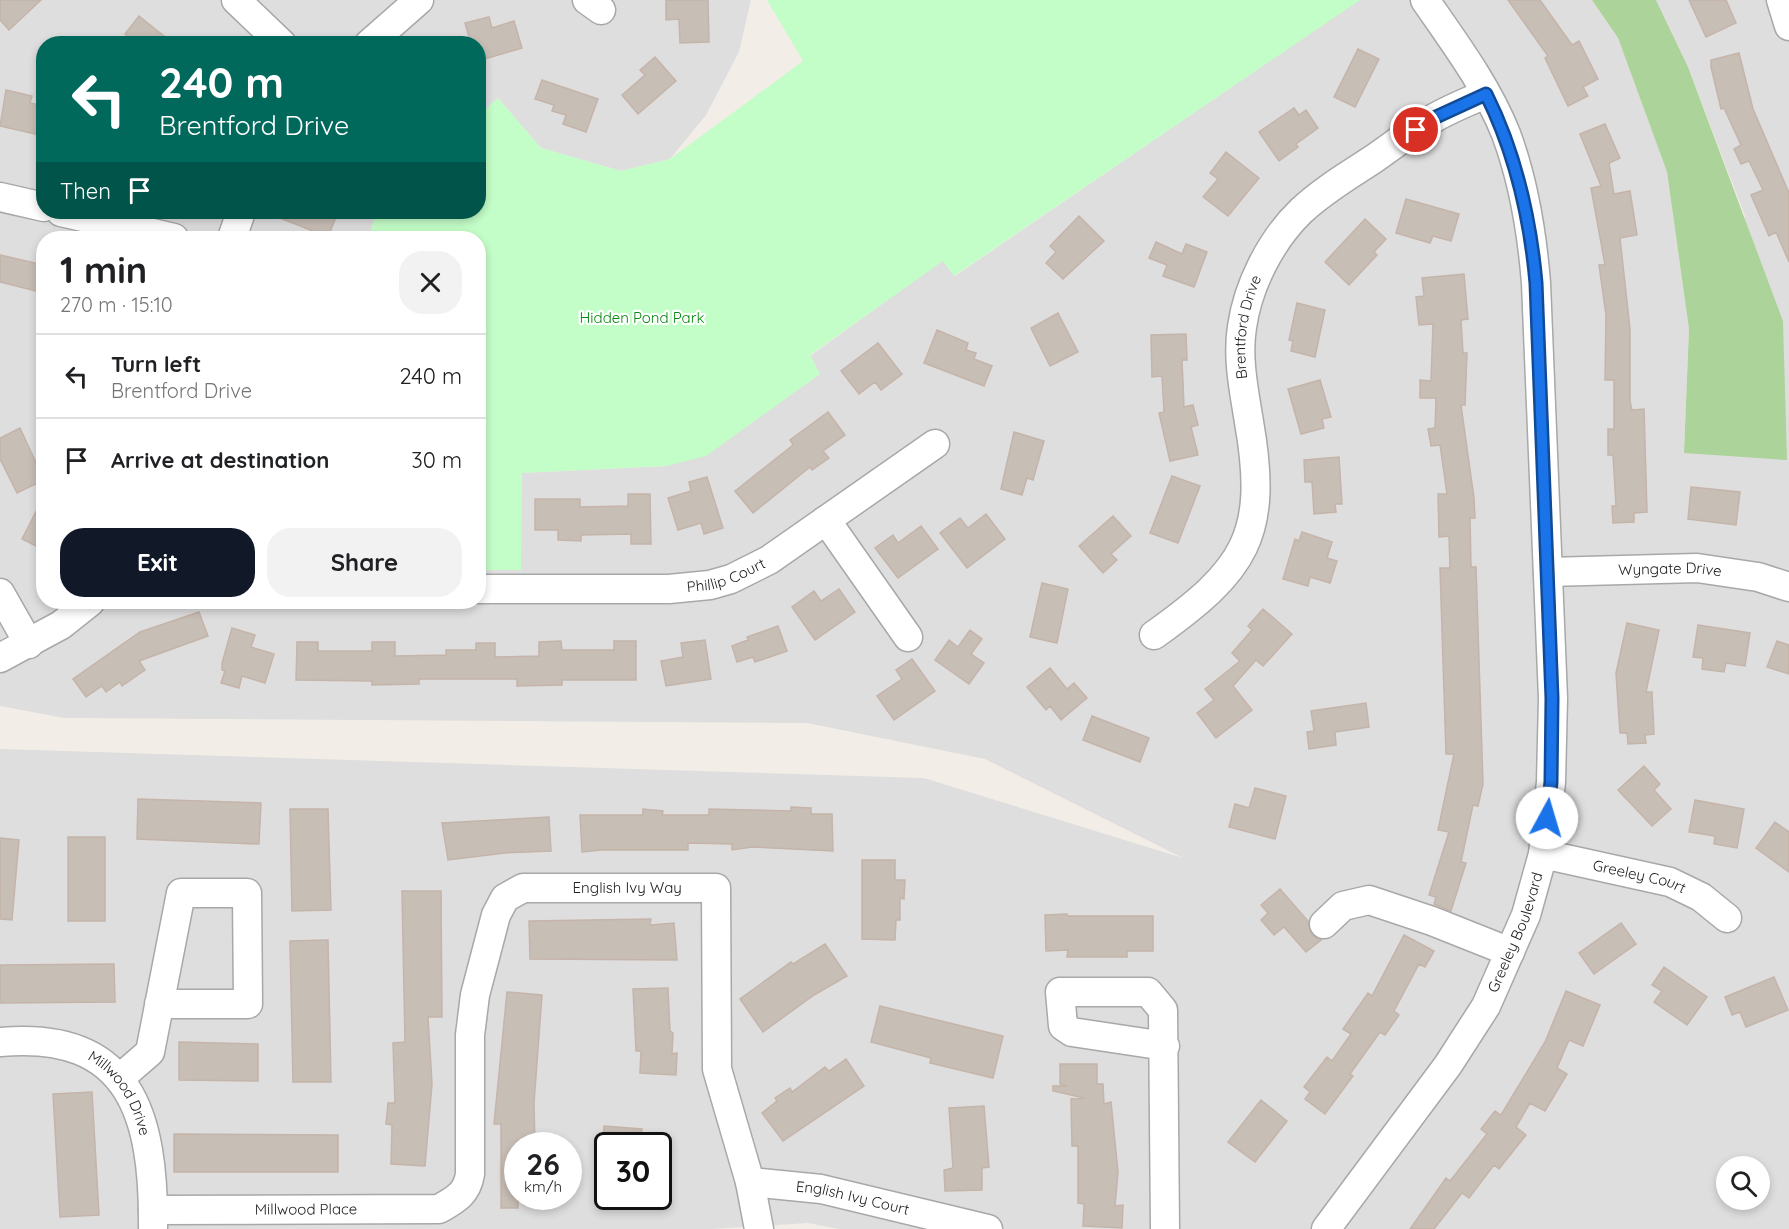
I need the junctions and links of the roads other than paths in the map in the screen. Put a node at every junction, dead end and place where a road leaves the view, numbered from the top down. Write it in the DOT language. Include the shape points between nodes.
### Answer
graph roads {
  1 [pos="236,0"];
  2 [pos="419,0"];
  3 [pos="1425,0"];
  4 [pos="1781,0"];
  5 [pos="1789,26"];
  6 [pos="274,36"];
  7 [pos="378,36"];
  8 [pos="1486,94"];
  9 [pos="0,197"];
  10 [pos="36,205"];
  11 [pos="91,219"];
  12 [pos="144,231"];
  13 [pos="936,444"];
  14 [pos="826,520"];
  15 [pos="1548,572"];
  16 [pos="1789,586"];
  17 [pos="486,589"];
  18 [pos="0,593"];
  19 [pos="81,609"];
  20 [pos="1154,635"];
  21 [pos="908,637"];
  22 [pos="29,644"];
  23 [pos="0,658"];
  24 [pos="1543,854"];
  25 [pos="1727,918"];
  26 [pos="1324,924"];
  27 [pos="1510,952"];
  28 [pos="159,1004"];
  29 [pos="0,1042"];
  30 [pos="1165,1046"];
  31 [pos="120,1078"];
  32 [pos="750,1182"];
  33 [pos="457,1199"];
  34 [pos="153,1220"];
  35 [pos="759,1229"];
  36 [pos="988,1229"];
  37 [pos="1165,1229"];
  38 [pos="1326,1229"];
  1 -- 6 [label="street"];
  2 -- 7 [label="street"];
  3 -- 8 [label="street, Greeley Boulevard"];
  4 -- 5 [label="street"];
  8 -- 15 [label="street, Greeley Boulevard" via="1505,133 1532,237"];
  8 -- 20 [label="street, Brentford Drive" via="1436,117 1326,191 1301,211 1272,248 1246,309 1240,345 1257,477 1250,528 1236,560 1217,584 1198,604"];
  9 -- 10 [label="street"];
  11 -- 12 [label="street"];
  13 -- 14 [label="street, Phillip Court"];
  14 -- 17 [label="street, Phillip Court" via="769,560 710,585 669,589"];
  14 -- 21 [label="street"];
  15 -- 16 [label="street, Wyngate Drive" via="1696,568 1748,575"];
  15 -- 24 [label="street, Greeley Boulevard" via="1552,743"];
  18 -- 22 [label="street"];
  19 -- 22 [label="street"];
  22 -- 23 [label="street"];
  24 -- 25 [label="street, Greeley Court" via="1670,882 1701,897"];
  24 -- 27 [label="street, Greeley Boulevard" via="1526,915"];
  26 -- 27 [label="street" via="1343,906 1369,900"];
  27 -- 38 [label="street, Greeley Boulevard" via="1466,1039"];
  28 -- 28 [label="street" via="181,893 247,893 248,1004"];
  28 -- 31 [label="street" via="150,1052"];
  29 -- 31 [label="street, Millwood Drive" via="58,1043 90,1054"];
  30 -- 37 [label="street"];
  31 -- 34 [label="street, Millwood Drive" via="144,1129"];
  32 -- 33 [label="street, English Ivy Way" via="717,1069 716,888 523,888 505,898 496,915 475,995 471,1035 471,1174"];
  32 -- 35 [label="street, English Ivy Way"];
  32 -- 36 [label="street, English Ivy Court" via="821,1189"];
  33 -- 34 [label="street, Millwood Place" via="438,1209"];
}
